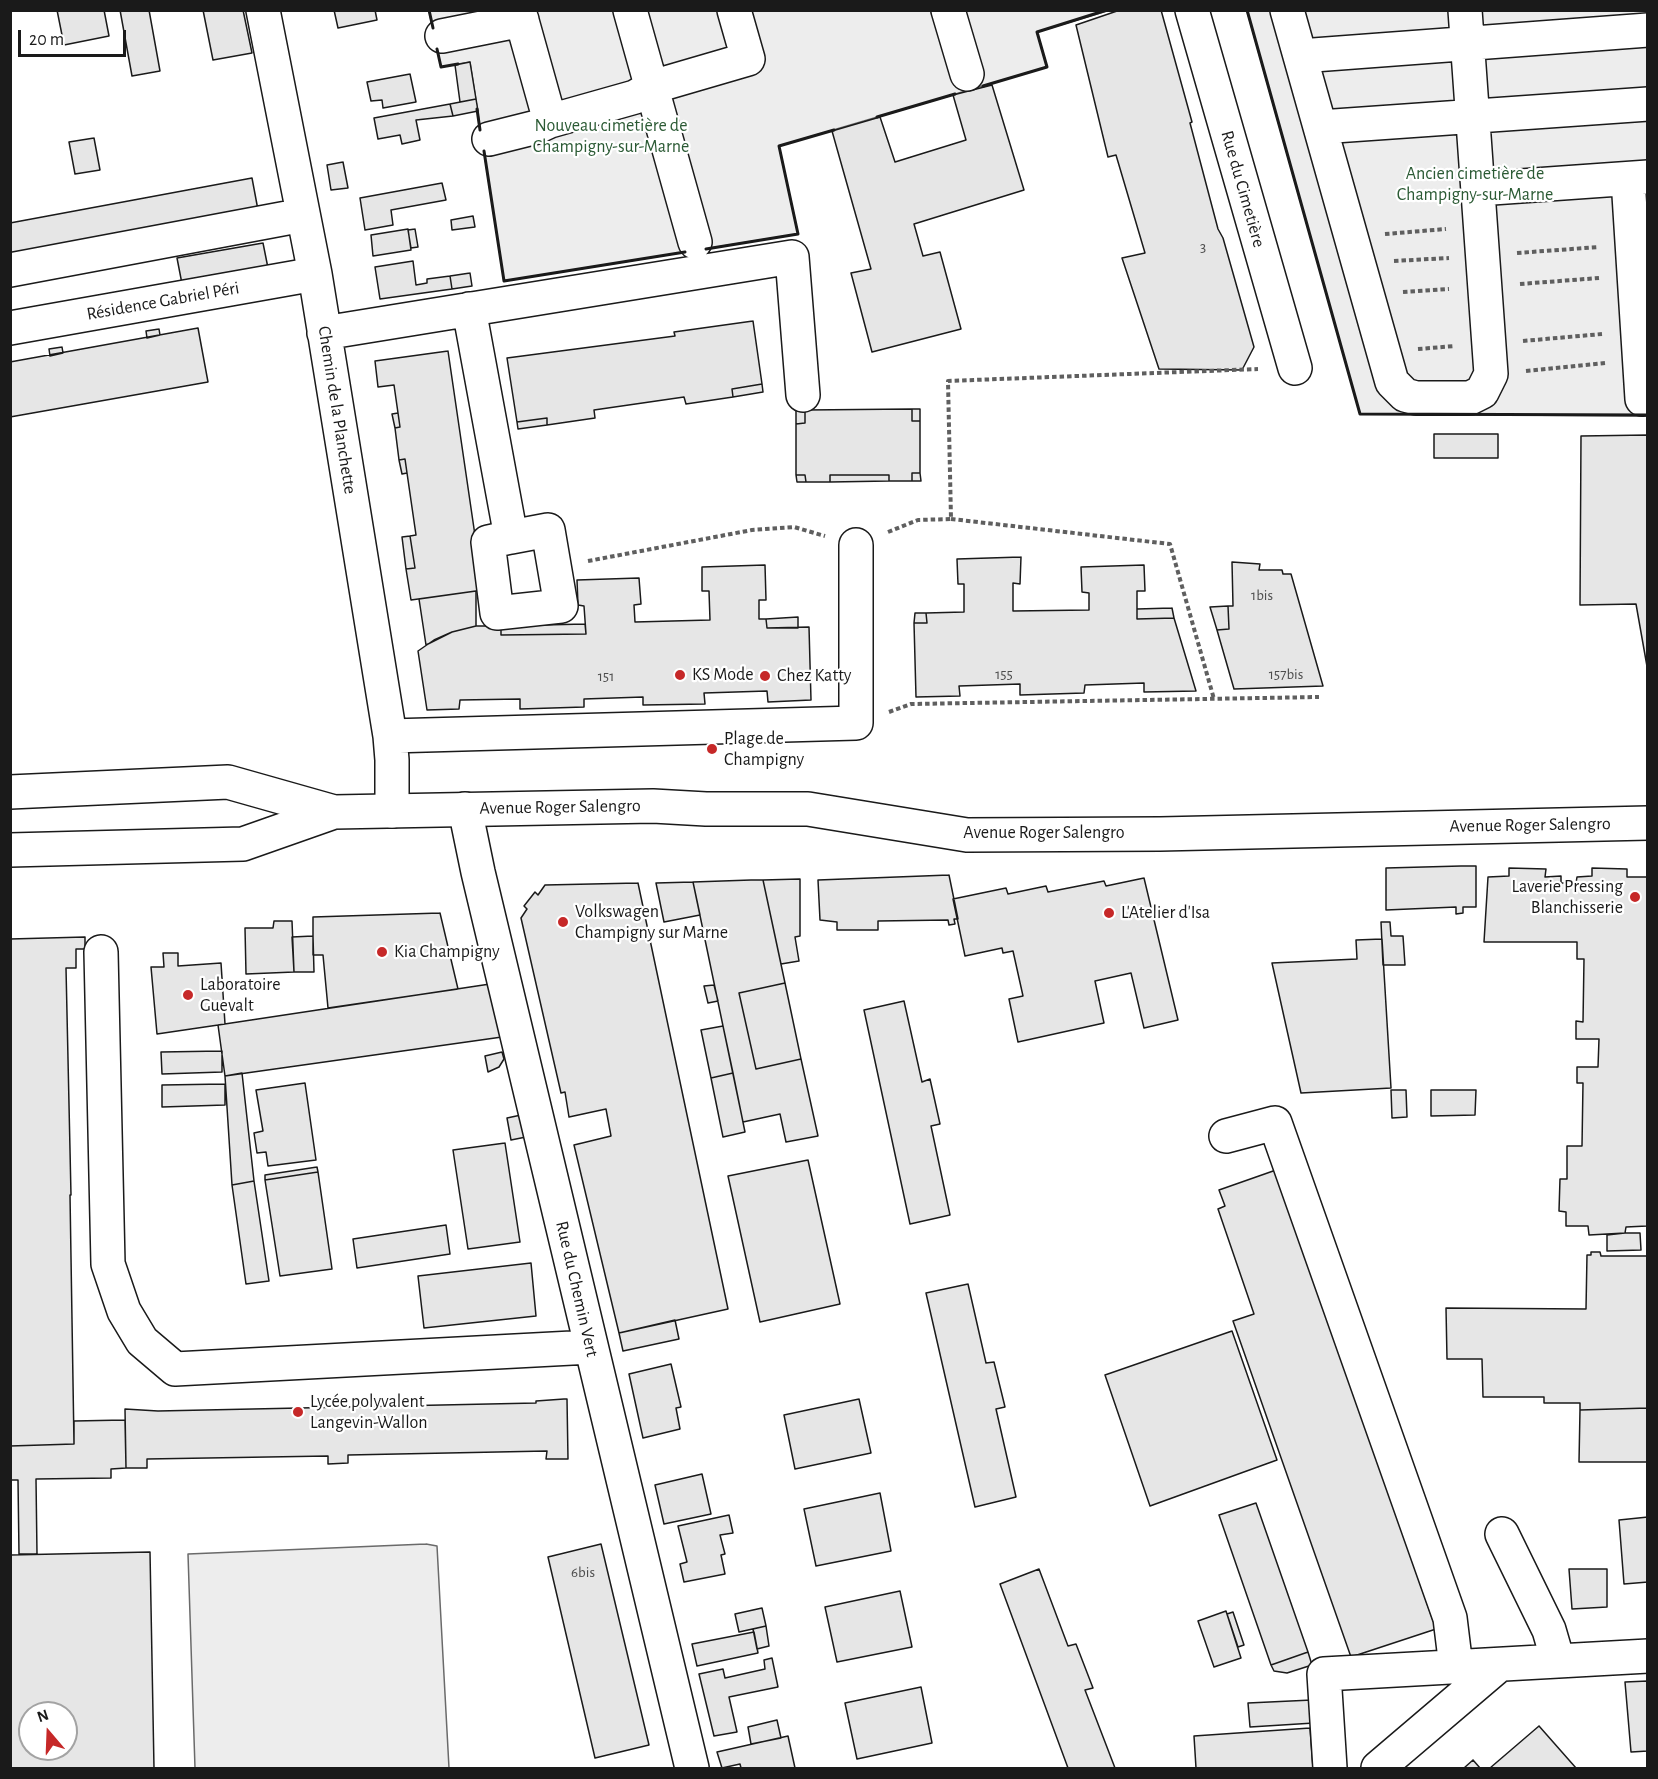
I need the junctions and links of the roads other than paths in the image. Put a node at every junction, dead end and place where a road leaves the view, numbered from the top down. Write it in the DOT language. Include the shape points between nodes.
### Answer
graph roads {
  1 [pos="263,10"];
  2 [pos="630,10"];
  3 [pos="734,10"];
  4 [pos="948,10"];
  5 [pos="1192,10"];
  6 [pos="1287,10"];
  7 [pos="1465,10"];
  8 [pos="521,15"];
  9 [pos="1647,30"];
  10 [pos="442,36"];
  11 [pos="1467,44"];
  12 [pos="1300,56"];
  13 [pos="967,74"];
  14 [pos="652,87"];
  15 [pos="1647,104"];
  16 [pos="1473,117"];
  17 [pos="550,121"];
  18 [pos="1320,127"];
  19 [pos="489,139"];
  20 [pos="1638,178"];
  21 [pos="1478,189"];
  22 [pos="303,215"];
  23 [pos="695,242"];
  24 [pos="10,270"];
  25 [pos="315,274"];
  26 [pos="469,309"];
  27 [pos="10,328"];
  28 [pos="324,333"];
  29 [pos="1295,368"];
  30 [pos="803,395"];
  31 [pos="1642,399"];
  32 [pos="511,537"];
  33 [pos="856,545"];
  34 [pos="390,736"];
  35 [pos="10,792"];
  36 [pos="465,808"];
  37 [pos="392,811"];
  38 [pos="334,812"];
  39 [pos="1647,823"];
  40 [pos="10,850"];
  41 [pos="101,952"];
  42 [pos="1226,1136"];
  43 [pos="591,1347"];
  44 [pos="1502,1534"];
  45 [pos="1647,1656"];
  46 [pos="1558,1661"];
  47 [pos="1498,1665"];
  48 [pos="1455,1667"];
  49 [pos="692,1768"];
  50 [pos="1330,1768"];
  51 [pos="1378,1768"];
  1 -- 22 [label="street, Chemin de la Planchette"];
  2 -- 14 [label="street"];
  3 -- 14 [label="street" via="748,59"];
  4 -- 13 [label="street"];
  5 -- 29 [label="street, Rue du Cimetière"];
  6 -- 12 [label="street"];
  7 -- 11 [label="street"];
  8 -- 10 [label="street"];
  8 -- 17 [label="street"];
  9 -- 11 [label="street"];
  11 -- 12 [label="street"];
  11 -- 16 [label="street"];
  12 -- 18 [label="street"];
  14 -- 17 [label="street" via="635,97"];
  14 -- 23 [label="street"];
  15 -- 16 [label="street"];
  16 -- 18 [label="street"];
  16 -- 21 [label="street"];
  17 -- 19 [label="street"];
  18 -- 21 [label="street" via="1392,382 1405,395 1470,398 1482,392 1491,374"];
  20 -- 21 [label="street"];
  20 -- 31 [label="street"];
  22 -- 24 [label="street"];
  22 -- 25 [label="street, Chemin de la Planchette"];
  25 -- 27 [label="street, Résidence Gabriel Péri"];
  25 -- 28 [label="street, Chemin de la Planchette"];
  26 -- 28 [label="street"];
  26 -- 30 [label="street" via="792,257"];
  26 -- 32 [label="street"];
  28 -- 34 [label="street, Chemin de la Planchette"];
  32 -- 32 [label="street" via="488,542 497,613 561,606 548,530"];
  33 -- 34 [label="street" via="856,723"];
  34 -- 37 [label="street, Chemin de la Planchette"];
  35 -- 38 [label="street, Avenue Roger Salengro" via="228,782"];
  36 -- 37 [label="street, Avenue Roger Salengro"];
  36 -- 39 [label="street, Avenue Roger Salengro" via="808,809 967,835"];
  36 -- 43 [label="street, Rue du Chemin Vert"];
  37 -- 38 [label="street, Avenue Roger Salengro"];
  38 -- 40 [label="street, Avenue Roger Salengro" via="243,844"];
  41 -- 43 [label="street" via="108,1264 124,1311 142,1341 175,1369"];
  42 -- 48 [label="street" via="1275,1123 1450,1618"];
  43 -- 49 [label="street, Rue du Chemin Vert"];
  44 -- 46 [label="street" via="1549,1630"];
  45 -- 46 [label="street"];
  46 -- 47 [label="street"];
  47 -- 48 [label="street"];
  47 -- 51 [label="street"];
  48 -- 50 [label="street" via="1324,1674"];
}
